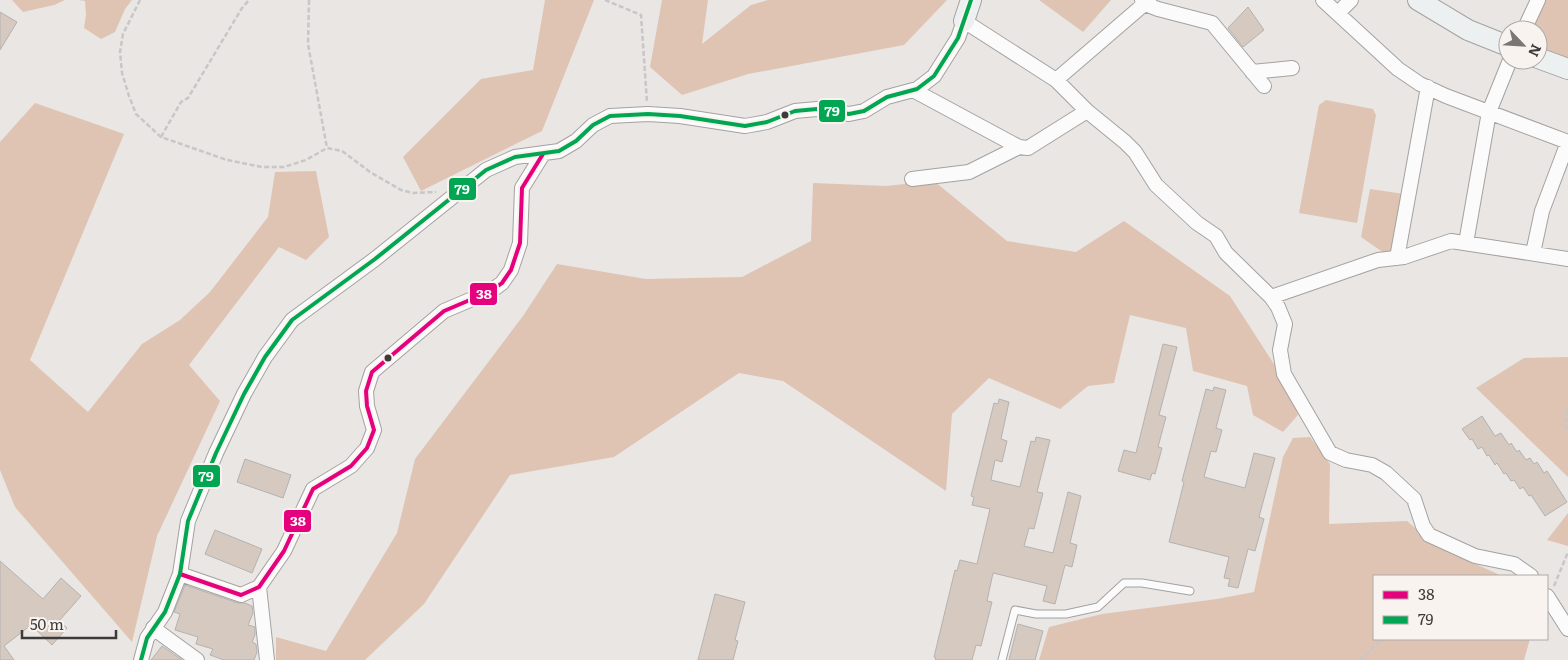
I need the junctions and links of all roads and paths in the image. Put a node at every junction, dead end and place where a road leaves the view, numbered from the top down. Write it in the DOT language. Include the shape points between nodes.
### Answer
graph roads {
  1 [pos="140,0"];
  2 [pos="249,0"];
  3 [pos="309,0"];
  4 [pos="605,0"];
  5 [pos="971,0"];
  6 [pos="1323,0"];
  7 [pos="1351,0"];
  8 [pos="1418,0"];
  9 [pos="1538,0"];
  10 [pos="1145,1"];
  11 [pos="1338,14"];
  12 [pos="1529,20"];
  13 [pos="964,21"];
  14 [pos="1498,42"];
  15 [pos="1548,62"];
  16 [pos="1292,68"];
  17 [pos="1568,69"];
  18 [pos="1506,70"];
  19 [pos="1252,72"];
  20 [pos="1056,80"];
  21 [pos="1264,86"];
  22 [pos="1428,88"];
  23 [pos="913,90"];
  24 [pos="1087,111"];
  25 [pos="1489,112"];
  26 [pos="648,114"];
  27 [pos="161,137"];
  28 [pos="1568,142"];
  29 [pos="1019,147"];
  30 [pos="327,148"];
  31 [pos="543,154"];
  32 [pos="912,179"];
  33 [pos="463,190"];
  34 [pos="1466,243"];
  35 [pos="1534,253"];
  36 [pos="1397,258"];
  37 [pos="1568,259"];
  38 [pos="1271,298"];
  39 [pos="1568,410"];
  40 [pos="1568,429"];
  41 [pos="1568,552"];
  42 [pos="180,574"];
  43 [pos="1530,575"];
  44 [pos="260,587"];
  45 [pos="1190,591"];
  46 [pos="1548,598"];
  47 [pos="153,628"];
  48 [pos="1568,628"];
  49 [pos="1381,640"];
  50 [pos="141,660"];
  51 [pos="197,660"];
  52 [pos="267,660"];
  53 [pos="1002,660"];
  54 [pos="1360,660"];
  1 -- 27 [label="path" via="123,34 120,52 122,73 136,114"];
  2 -- 27 [label="path"];
  3 -- 30 [label="path" via="308,44"];
  4 -- 26 [label="path" via="641,15"];
  5 -- 13 [label="street"];
  6 -- 11 [label="street"];
  7 -- 11 [label="street"];
  8 -- 14 [label="street" via="1468,30"];
  9 -- 12 [label="street"];
  10 -- 19 [label="street" via="1158,9 1212,23"];
  10 -- 20 [label="street"];
  11 -- 22 [label="street" via="1398,69"];
  13 -- 20 [label="street"];
  13 -- 23 [label="street" via="958,38 934,76"];
  15 -- 17 [label="street"];
  16 -- 19 [label="street"];
  18 -- 25 [label="street"];
  19 -- 21 [label="street"];
  20 -- 24 [label="street"];
  22 -- 25 [label="street"];
  22 -- 36 [label="street"];
  23 -- 26 [label="street" via="887,97 864,111 849,114 817,109 795,111 745,126"];
  23 -- 29 [label="street"];
  24 -- 29 [label="street" via="1028,148"];
  24 -- 38 [label="street" via="1136,152 1156,185 1216,236 1226,253"];
  25 -- 28 [label="street"];
  25 -- 34 [label="street"];
  26 -- 31 [label="street" via="610,116 559,151"];
  27 -- 30 [label="path" via="227,160 262,167 284,167"];
  28 -- 35 [label="street" via="1542,211"];
  29 -- 32 [label="street" via="969,172"];
  30 -- 33 [label="path" via="342,151 401,190 413,193"];
  31 -- 33 [label="street" via="516,157 486,170"];
  31 -- 44 [label="street" via="522,188 520,243 511,270 491,292 444,311 372,372 366,391 374,430 367,448 351,466 313,489 284,551"];
  33 -- 42 [label="street" via="292,320 265,356 216,453 188,521"];
  34 -- 35 [label="street"];
  34 -- 36 [label="street" via="1451,241"];
  35 -- 37 [label="street"];
  36 -- 38 [label="street" via="1378,260"];
  38 -- 43 [label="street" via="1284,324 1280,350 1284,374 1330,453 1346,460 1372,464 1386,473 1414,500 1429,535 1475,556 1514,564"];
  39 -- 40 [label="path" via="1565,426"];
  41 -- 46 [label="path"];
  42 -- 44 [label="street" via="241,595"];
  42 -- 47 [label="street" via="165,612"];
  44 -- 52 [label="street"];
  45 -- 53 [label="lane" via="1124,583 1098,607 1066,614 1015,610"];
  46 -- 48 [label="street"];
  47 -- 50 [label="street"];
  47 -- 51 [label="street"];
  49 -- 54 [label="path"];
}
